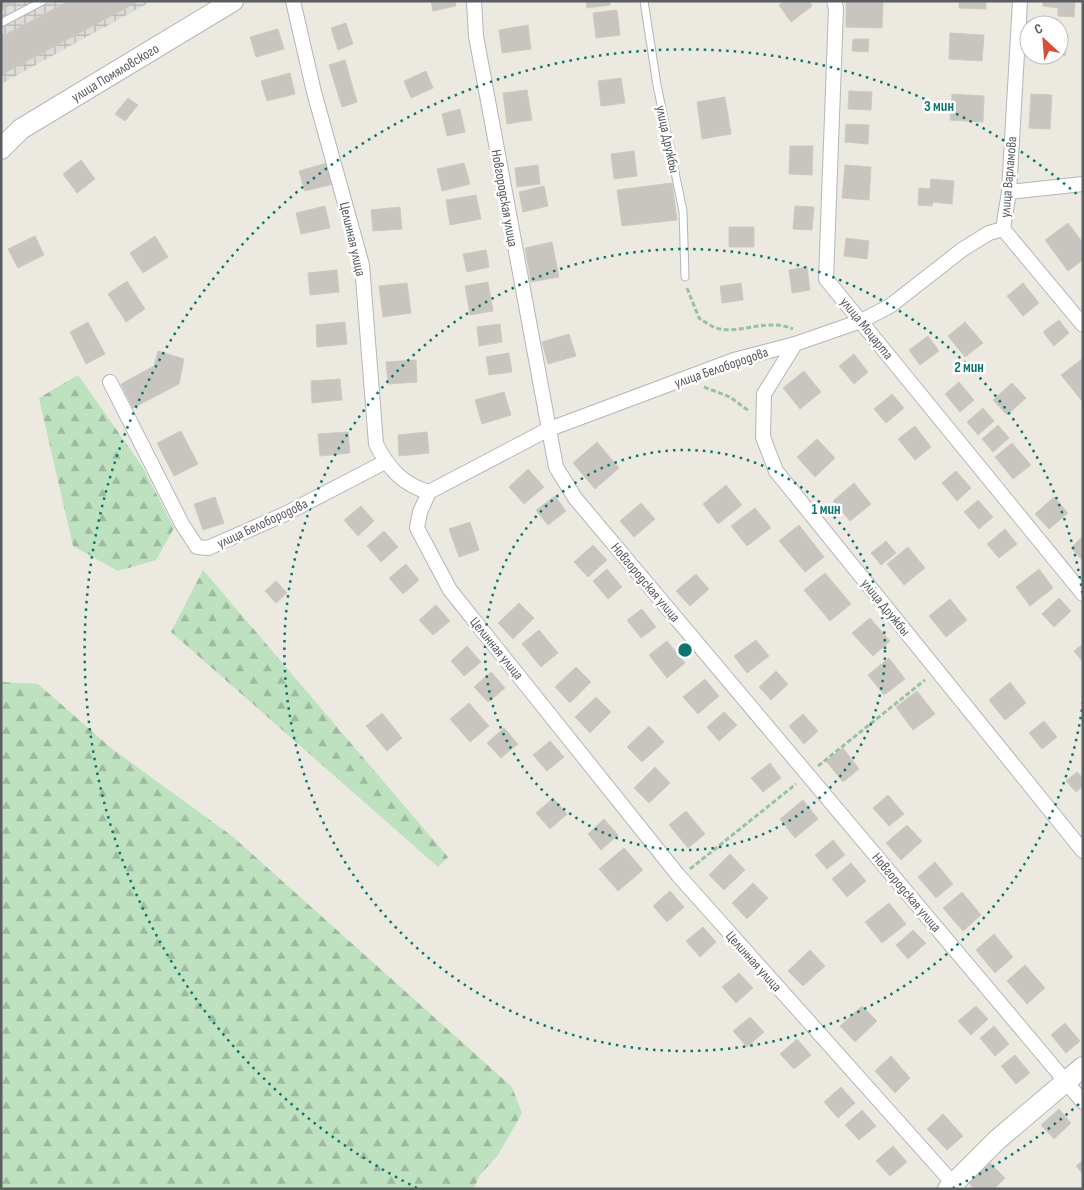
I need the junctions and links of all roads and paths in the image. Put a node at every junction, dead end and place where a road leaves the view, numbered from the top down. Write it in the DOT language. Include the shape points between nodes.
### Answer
graph roads {
  1 [pos="43,1"];
  2 [pos="233,1"];
  3 [pos="293,1"];
  4 [pos="474,1"];
  5 [pos="644,1"];
  6 [pos="834,1"];
  7 [pos="1020,1"];
  8 [pos="1,23"];
  9 [pos="1,149"];
  10 [pos="1083,184"];
  11 [pos="1009,192"];
  12 [pos="1003,229"];
  13 [pos="684,277"];
  14 [pos="861,322"];
  15 [pos="1083,325"];
  16 [pos="810,338"];
  17 [pos="795,344"];
  18 [pos="681,380"];
  19 [pos="110,382"];
  20 [pos="763,422"];
  21 [pos="547,430"];
  22 [pos="385,462"];
  23 [pos="430,492"];
  24 [pos="1083,594"];
  25 [pos="1083,851"];
  26 [pos="1083,1067"];
  27 [pos="1066,1081"];
  28 [pos="1083,1102"];
  29 [pos="953,1187"];
  1 -- 8 [label="lane"];
  2 -- 9 [label="street, улица Помяловского" via="21,129"];
  3 -- 22 [label="street, Целинная улица" via="314,92 362,265 373,428"];
  4 -- 21 [label="street, Новгородская улица" via="476,36"];
  5 -- 13 [label="lane, улица Дружбы" via="657,86 683,211"];
  6 -- 14 [label="street, улица Моцарта" via="826,279"];
  7 -- 11 [label="street, улица Варламова"];
  10 -- 11 [label="street"];
  11 -- 12 [label="street, улица Варламова"];
  12 -- 14 [label="street, улица Белобородова" via="989,233 963,249 890,306"];
  12 -- 15 [label="street, улица Варламова"];
  13 -- 16 [label="path" via="699,318 719,329 781,323"];
  14 -- 16 [label="street, улица Белобородова"];
  14 -- 24 [label="street, улица Моцарта"];
  16 -- 17 [label="street, улица Белобородова"];
  17 -- 18 [label="street, улица Белобородова" via="734,360"];
  17 -- 20 [label="street, улица Дружбы" via="764,394"];
  18 -- 20 [label="path" via="730,397"];
  18 -- 21 [label="street, улица Белобородова"];
  19 -- 22 [label="street, улица Белобородова" via="182,524 197,547 208,548 285,514"];
  20 -- 25 [label="street, улица Дружбы" via="763,437 776,471"];
  21 -- 23 [label="street, улица Белобородова"];
  21 -- 27 [label="street, Новгородская улица" via="556,467 575,498"];
  22 -- 23 [label="street, Целинная улица" via="403,481"];
  23 -- 29 [label="street, Целинная улица" via="420,512 417,528 450,590 678,875"];
  26 -- 27 [label="street"];
  27 -- 28 [label="street, Новгородская улица"];
  27 -- 29 [label="street" via="997,1140"];
}
